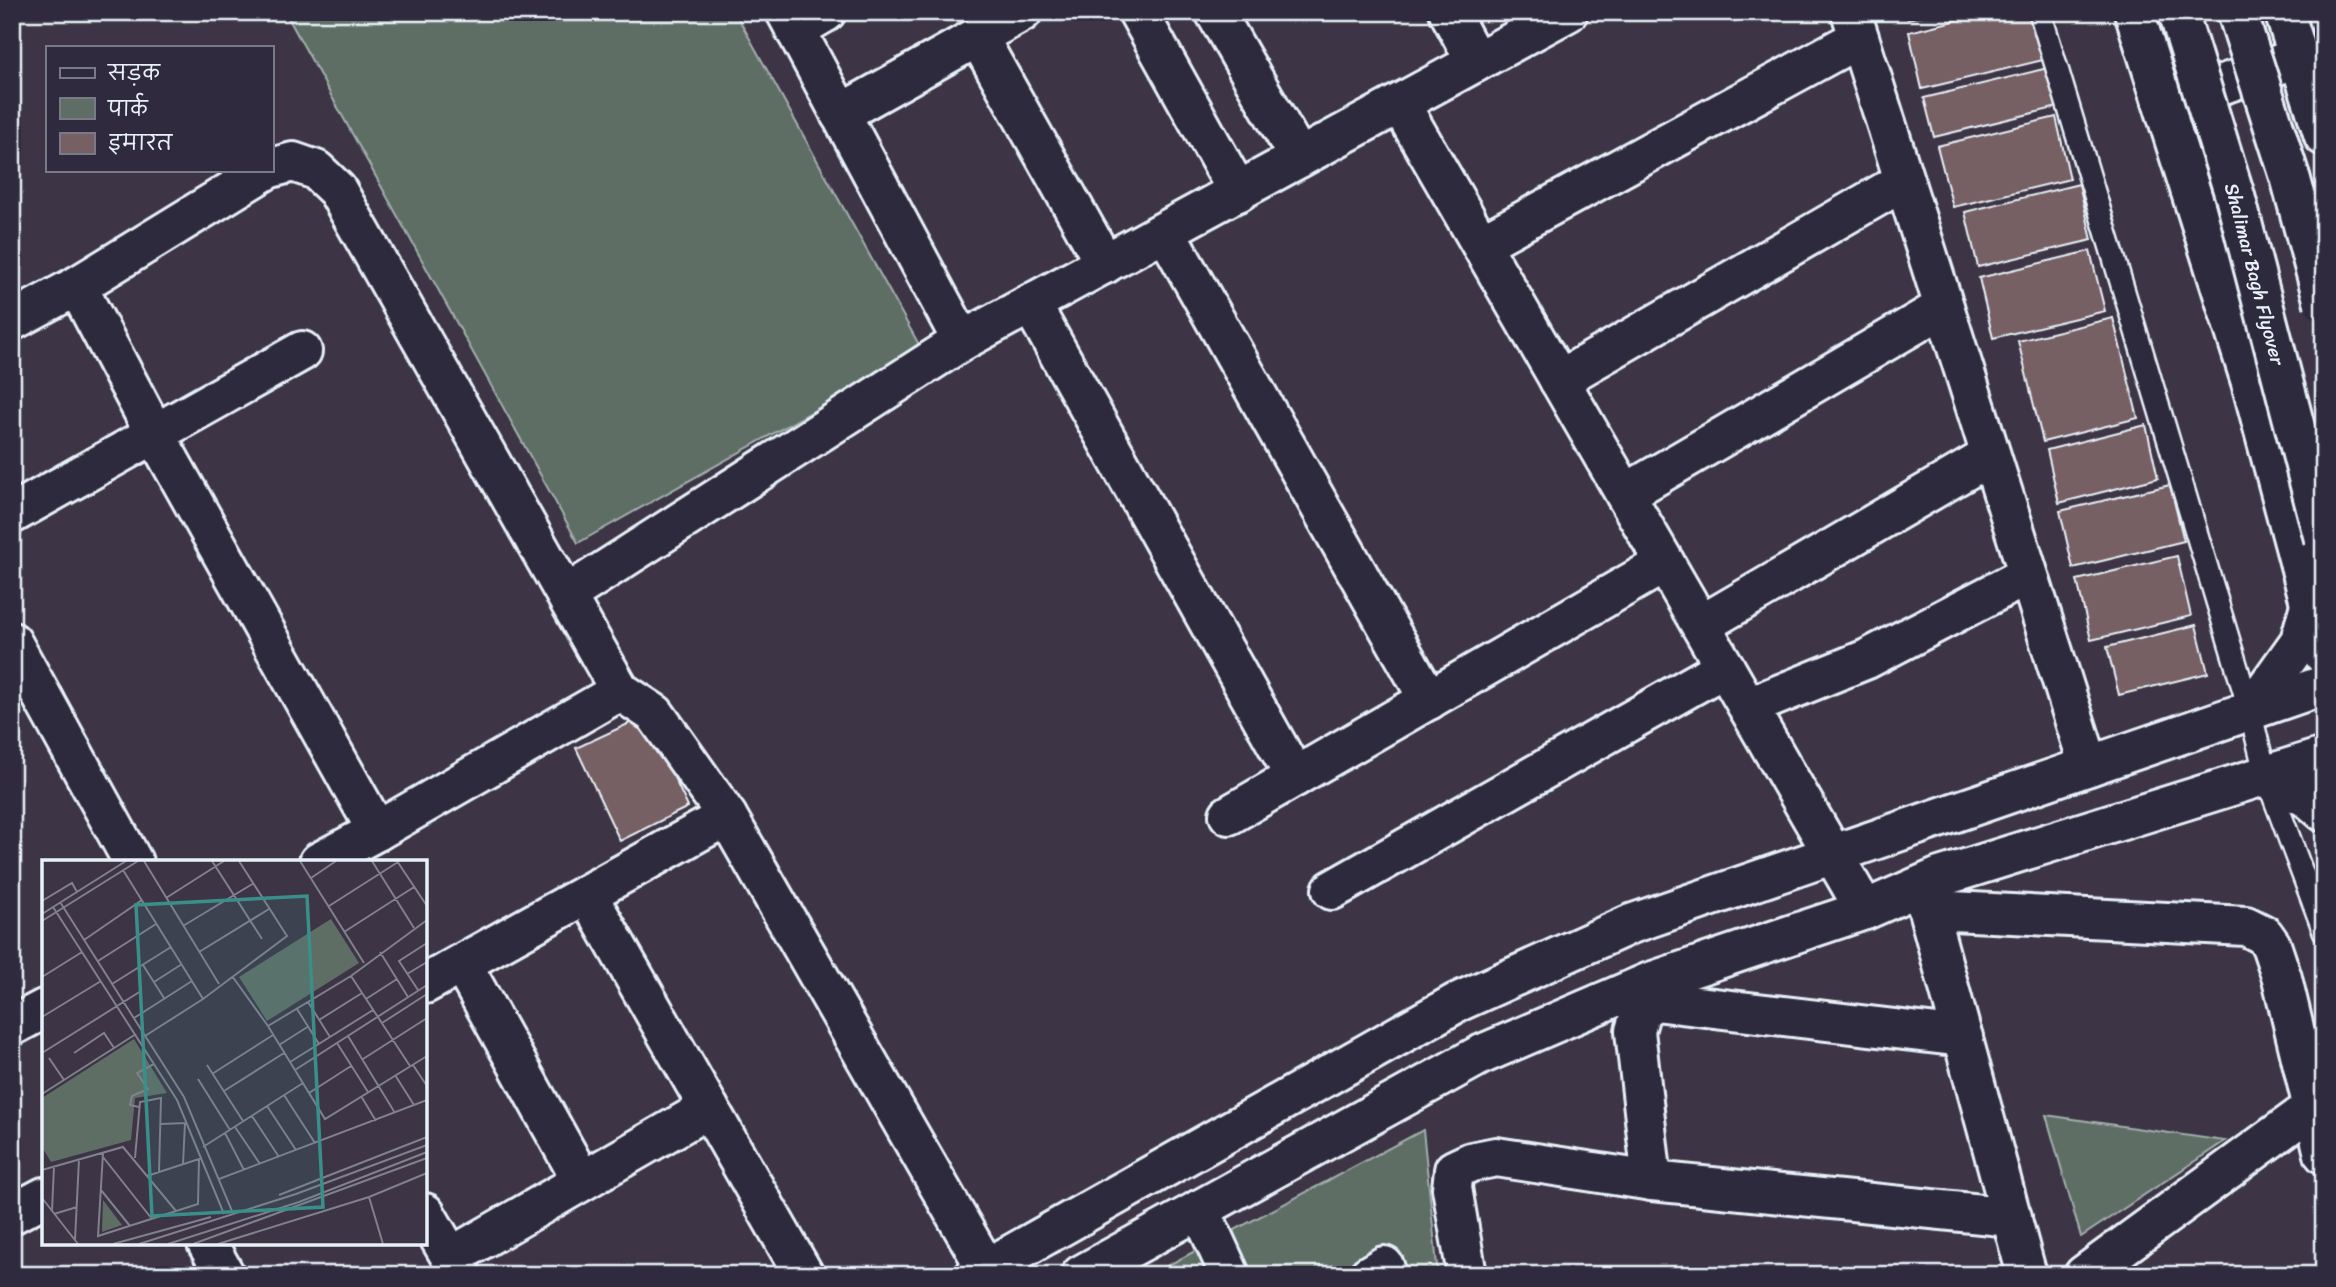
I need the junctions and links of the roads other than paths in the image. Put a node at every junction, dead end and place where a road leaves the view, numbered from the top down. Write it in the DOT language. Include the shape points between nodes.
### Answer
graph roads {
  1 [pos="1022,12"];
  2 [pos="1138,12"];
  3 [pos="1215,12"];
  4 [pos="1448,12"];
  5 [pos="1568,12"];
  6 [pos="2040,12"];
  7 [pos="2134,12"];
  8 [pos="2178,12"];
  9 [pos="2237,12"];
  10 [pos="2284,12"];
  11 [pos="802,18"];
  12 [pos="1855,25"];
  13 [pos="978,37"];
  14 [pos="2297,58"];
  15 [pos="1476,62"];
  16 [pos="1400,104"];
  17 [pos="2163,105"];
  18 [pos="840,114"];
  19 [pos="2324,136"];
  20 [pos="1299,159"];
  21 [pos="273,167"];
  22 [pos="263,172"];
  23 [pos="1904,181"];
  24 [pos="1238,192"];
  25 [pos="1165,231"];
  26 [pos="1481,244"];
  27 [pos="1105,264"];
  28 [pos="77,286"];
  29 [pos="2324,303"];
  30 [pos="1031,304"];
  31 [pos="1944,307"];
  32 [pos="12,321"];
  33 [pos="962,341"];
  34 [pos="302,351"];
  35 [pos="1559,380"];
  36 [pos="155,434"];
  37 [pos="1990,456"];
  38 [pos="1625,494"];
  39 [pos="12,514"];
  40 [pos="2324,539"];
  41 [pos="1665,564"];
  42 [pos="2028,575"];
  43 [pos="568,594"];
  44 [pos="2310,605"];
  45 [pos="1701,625"];
  46 [pos="12,642"];
  47 [pos="2324,655"];
  48 [pos="1725,667"];
  49 [pos="2324,685"];
  50 [pos="621,691"];
  51 [pos="1429,700"];
  52 [pos="1748,707"];
  53 [pos="2249,711"];
  54 [pos="2324,757"];
  55 [pos="2088,766"];
  56 [pos="2266,776"];
  57 [pos="1295,778"];
  58 [pos="2324,812"];
  59 [pos="1230,815"];
  60 [pos="727,816"];
  61 [pos="377,831"];
  62 [pos="1833,855"];
  63 [pos="132,860"];
  64 [pos="323,860"];
  65 [pos="1332,890"];
  66 [pos="587,894"];
  67 [pos="1925,899"];
  68 [pos="1865,910"];
  69 [pos="2324,931"];
  70 [pos="462,964"];
  71 [pos="427,983"];
  72 [pos="42,1010"];
  73 [pos="12,1026"];
  74 [pos="1963,1037"];
  75 [pos="709,1108"];
  76 [pos="2312,1108"];
  77 [pos="2324,1154"];
  78 [pos="582,1181"];
  79 [pos="1652,1181"];
  80 [pos="42,1198"];
  81 [pos="1200,1209"];
  82 [pos="12,1214"];
  83 [pos="427,1216"];
  84 [pos="2012,1217"];
  85 [pos="208,1245"];
  86 [pos="456,1266"];
  87 [pos="980,1271"];
  88 [pos="225,1275"];
  89 [pos="804,1275"];
  90 [pos="1082,1275"];
  91 [pos="1230,1275"];
  92 [pos="1369,1275"];
  93 [pos="1387,1275"];
  94 [pos="1467,1275"];
  95 [pos="2027,1275"];
  96 [pos="2084,1275"];
  1 -- 13 [label="street"];
  2 -- 24 [label="street"];
  3 -- 20 [label="street"];
  4 -- 15 [label="street"];
  5 -- 15 [label="street"];
  6 -- 53 [label="lane"];
  7 -- 17 [label="street"];
  8 -- 40 [label="street, Shalimar Bagh Flyover, bridge" via="2235,196"];
  9 -- 29 [label="street, bridge" via="2291,180"];
  10 -- 14 [label="street"];
  11 -- 18 [label="street"];
  12 -- 23 [label="street"];
  12 -- 26 [label="street"];
  13 -- 18 [label="street"];
  13 -- 27 [label="street"];
  14 -- 17 [label="street"];
  14 -- 19 [label="street"];
  15 -- 16 [label="street"];
  16 -- 20 [label="street"];
  16 -- 26 [label="street"];
  17 -- 44 [label="street" via="2251,382"];
  18 -- 33 [label="street"];
  20 -- 24 [label="street"];
  21 -- 43 [label="street" via="293,162 316,170 337,190"];
  22 -- 28 [label="street"];
  23 -- 31 [label="street"];
  23 -- 35 [label="street"];
  24 -- 25 [label="street"];
  25 -- 27 [label="street"];
  25 -- 51 [label="street"];
  26 -- 35 [label="street"];
  27 -- 30 [label="street"];
  28 -- 32 [label="street"];
  28 -- 36 [label="street"];
  30 -- 33 [label="street"];
  30 -- 57 [label="street"];
  31 -- 37 [label="street"];
  31 -- 38 [label="street"];
  33 -- 43 [label="street"];
  34 -- 36 [label="street"];
  35 -- 38 [label="street"];
  36 -- 39 [label="street"];
  36 -- 61 [label="street"];
  37 -- 42 [label="street"];
  37 -- 45 [label="street"];
  38 -- 41 [label="street"];
  41 -- 45 [label="street"];
  41 -- 51 [label="street"];
  42 -- 52 [label="street" via="1867,659"];
  42 -- 55 [label="street"];
  43 -- 50 [label="street"];
  44 -- 47 [label="street"];
  44 -- 53 [label="street" via="2300,641"];
  45 -- 48 [label="street"];
  46 -- 63 [label="street"];
  48 -- 52 [label="street"];
  48 -- 65 [label="street"];
  49 -- 53 [label="street"];
  50 -- 60 [label="street" via="654,714"];
  50 -- 61 [label="street"];
  51 -- 57 [label="street"];
  52 -- 62 [label="street"];
  53 -- 55 [label="street"];
  53 -- 56 [label="lane"];
  54 -- 56 [label="street"];
  55 -- 62 [label="street"];
  56 -- 58 [label="street"];
  56 -- 67 [label="street" via="1940,877"];
  56 -- 69 [label="lane"];
  57 -- 59 [label="street"];
  60 -- 66 [label="street"];
  60 -- 87 [label="street"];
  61 -- 64 [label="street"];
  62 -- 68 [label="street"];
  62 -- 87 [label="street" via="1631,924 1458,1002"];
  66 -- 70 [label="street"];
  66 -- 75 [label="street"];
  67 -- 68 [label="street"];
  67 -- 74 [label="street"];
  67 -- 76 [label="street" via="1952,911 2246,926 2264,935 2282,978"];
  68 -- 81 [label="street" via="1650,982 1480,1055"];
  70 -- 71 [label="street"];
  70 -- 78 [label="street"];
  72 -- 73 [label="street"];
  74 -- 79 [label="street" via="1655,1001 1641,1010 1634,1031"];
  74 -- 84 [label="street"];
  75 -- 78 [label="street"];
  75 -- 89 [label="street"];
  76 -- 77 [label="street"];
  76 -- 96 [label="street"];
  78 -- 86 [label="street"];
  79 -- 84 [label="street"];
  79 -- 94 [label="street" via="1496,1157 1454,1170 1451,1188"];
  80 -- 82 [label="street"];
  81 -- 90 [label="street"];
  81 -- 91 [label="street"];
  83 -- 86 [label="street"];
  84 -- 95 [label="street"];
  85 -- 88 [label="street"];
  92 -- 93 [label="street" via="1384,1266"];
}
